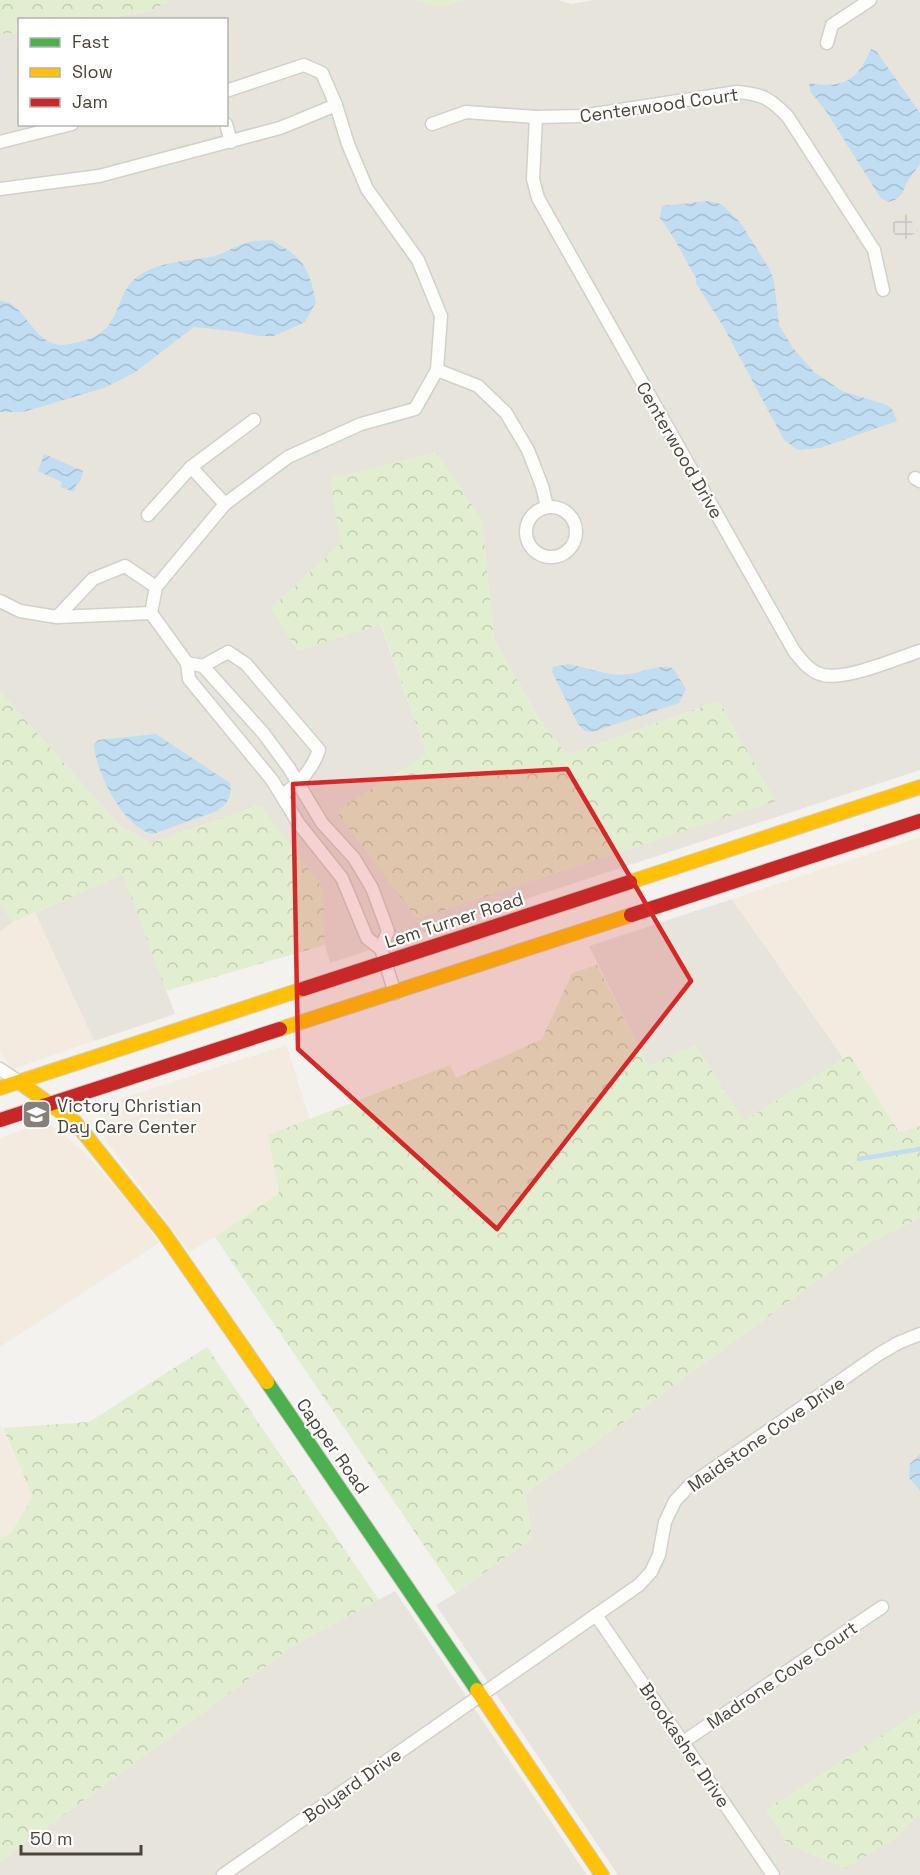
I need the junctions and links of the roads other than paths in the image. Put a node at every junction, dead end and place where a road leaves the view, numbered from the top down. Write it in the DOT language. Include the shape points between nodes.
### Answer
graph roads {
  1 [pos="870,0"];
  2 [pos="827,43"];
  3 [pos="228,90"];
  4 [pos="336,105"];
  5 [pos="536,117"];
  6 [pos="432,124"];
  7 [pos="64,126"];
  8 [pos="227,126"];
  9 [pos="0,142"];
  10 [pos="231,142"];
  11 [pos="0,189"];
  12 [pos="883,290"];
  13 [pos="437,370"];
  14 [pos="254,420"];
  15 [pos="191,467"];
  16 [pos="225,504"];
  17 [pos="547,507"];
  18 [pos="148,515"];
  19 [pos="156,587"];
  20 [pos="0,601"];
  21 [pos="151,613"];
  22 [pos="57,617"];
  23 [pos="920,651"];
  24 [pos="187,663"];
  25 [pos="203,666"];
  26 [pos="298,784"];
  27 [pos="920,787"];
  28 [pos="282,795"];
  29 [pos="920,821"];
  30 [pos="714,871"];
  31 [pos="382,956"];
  32 [pos="395,993"];
  33 [pos="0,1069"];
  34 [pos="19,1082"];
  35 [pos="0,1088"];
  36 [pos="50,1104"];
  37 [pos="0,1120"];
  38 [pos="920,1334"];
  39 [pos="882,1607"];
  40 [pos="596,1615"];
  41 [pos="481,1696"];
  42 [pos="683,1742"];
  43 [pos="224,1875"];
  44 [pos="602,1875"];
  45 [pos="773,1875"];
  1 -- 2 [label="street" via="832,25"];
  3 -- 4 [label="street" via="304,65 322,74"];
  4 -- 10 [label="street" via="280,128"];
  4 -- 13 [label="street" via="367,189 418,260 441,316"];
  5 -- 6 [label="street, Centerwood Court" via="466,112"];
  5 -- 12 [label="street, Centerwood Court" via="581,116 736,92 758,94 774,102 788,117 862,231 874,250"];
  5 -- 23 [label="street, Centerwood Drive" via="533,178 538,198 794,651 807,667 822,675 843,676"];
  7 -- 9 [label="street"];
  8 -- 10 [label="street"];
  10 -- 11 [label="street" via="99,176"];
  13 -- 16 [label="street" via="415,409 361,423 288,457"];
  13 -- 17 [label="street" via="478,386 506,413 528,450"];
  14 -- 15 [label="street"];
  15 -- 16 [label="street"];
  15 -- 18 [label="street"];
  16 -- 19 [label="street"];
  17 -- 17 [label="street" via="539,509 528,521 526,536 541,555 558,556 572,547 577,530 563,509"];
  19 -- 21 [label="street"];
  19 -- 22 [label="street" via="125,566 93,579"];
  20 -- 22 [label="street" via="20,611"];
  21 -- 22 [label="street"];
  21 -- 24 [label="street"];
  24 -- 25 [label="street"];
  24 -- 28 [label="street" via="189,679"];
  25 -- 26 [label="street" via="264,734"];
  25 -- 26 [label="street" via="228,652 246,664 319,750 314,765"];
  26 -- 28 [label="street"];
  26 -- 31 [label="street" via="322,823 354,858 372,888 388,931"];
  27 -- 30 [label="main road, Lem Turner Road"];
  28 -- 31 [label="street" via="299,824 342,878 367,938"];
  29 -- 30 [label="main road, Lem Turner Road"];
  30 -- 31 [label="main road, Lem Turner Road"];
  30 -- 32 [label="main road, Lem Turner Road"];
  31 -- 32 [label="street"];
  31 -- 34 [label="main road, Lem Turner Road"];
  32 -- 36 [label="main road, Lem Turner Road"];
  33 -- 34 [label="street, Capper Road"];
  34 -- 35 [label="main road, Lem Turner Road"];
  34 -- 36 [label="main road, Capper Road"];
  36 -- 37 [label="main road, Lem Turner Road"];
  36 -- 41 [label="main road, Capper Road" via="75,1122 163,1232"];
  38 -- 40 [label="street, Maidstone Cove Drive" via="879,1354 690,1485 675,1501 665,1522 659,1555 651,1572"];
  39 -- 42 [label="street, Madrone Cove Court"];
  40 -- 41 [label="street, Maidstone Cove Drive"];
  40 -- 42 [label="street, Brookasher Drive"];
  41 -- 43 [label="street, Bolyard Drive"];
  41 -- 44 [label="main road, Capper Road"];
  42 -- 45 [label="street, Brookasher Drive"];
}
